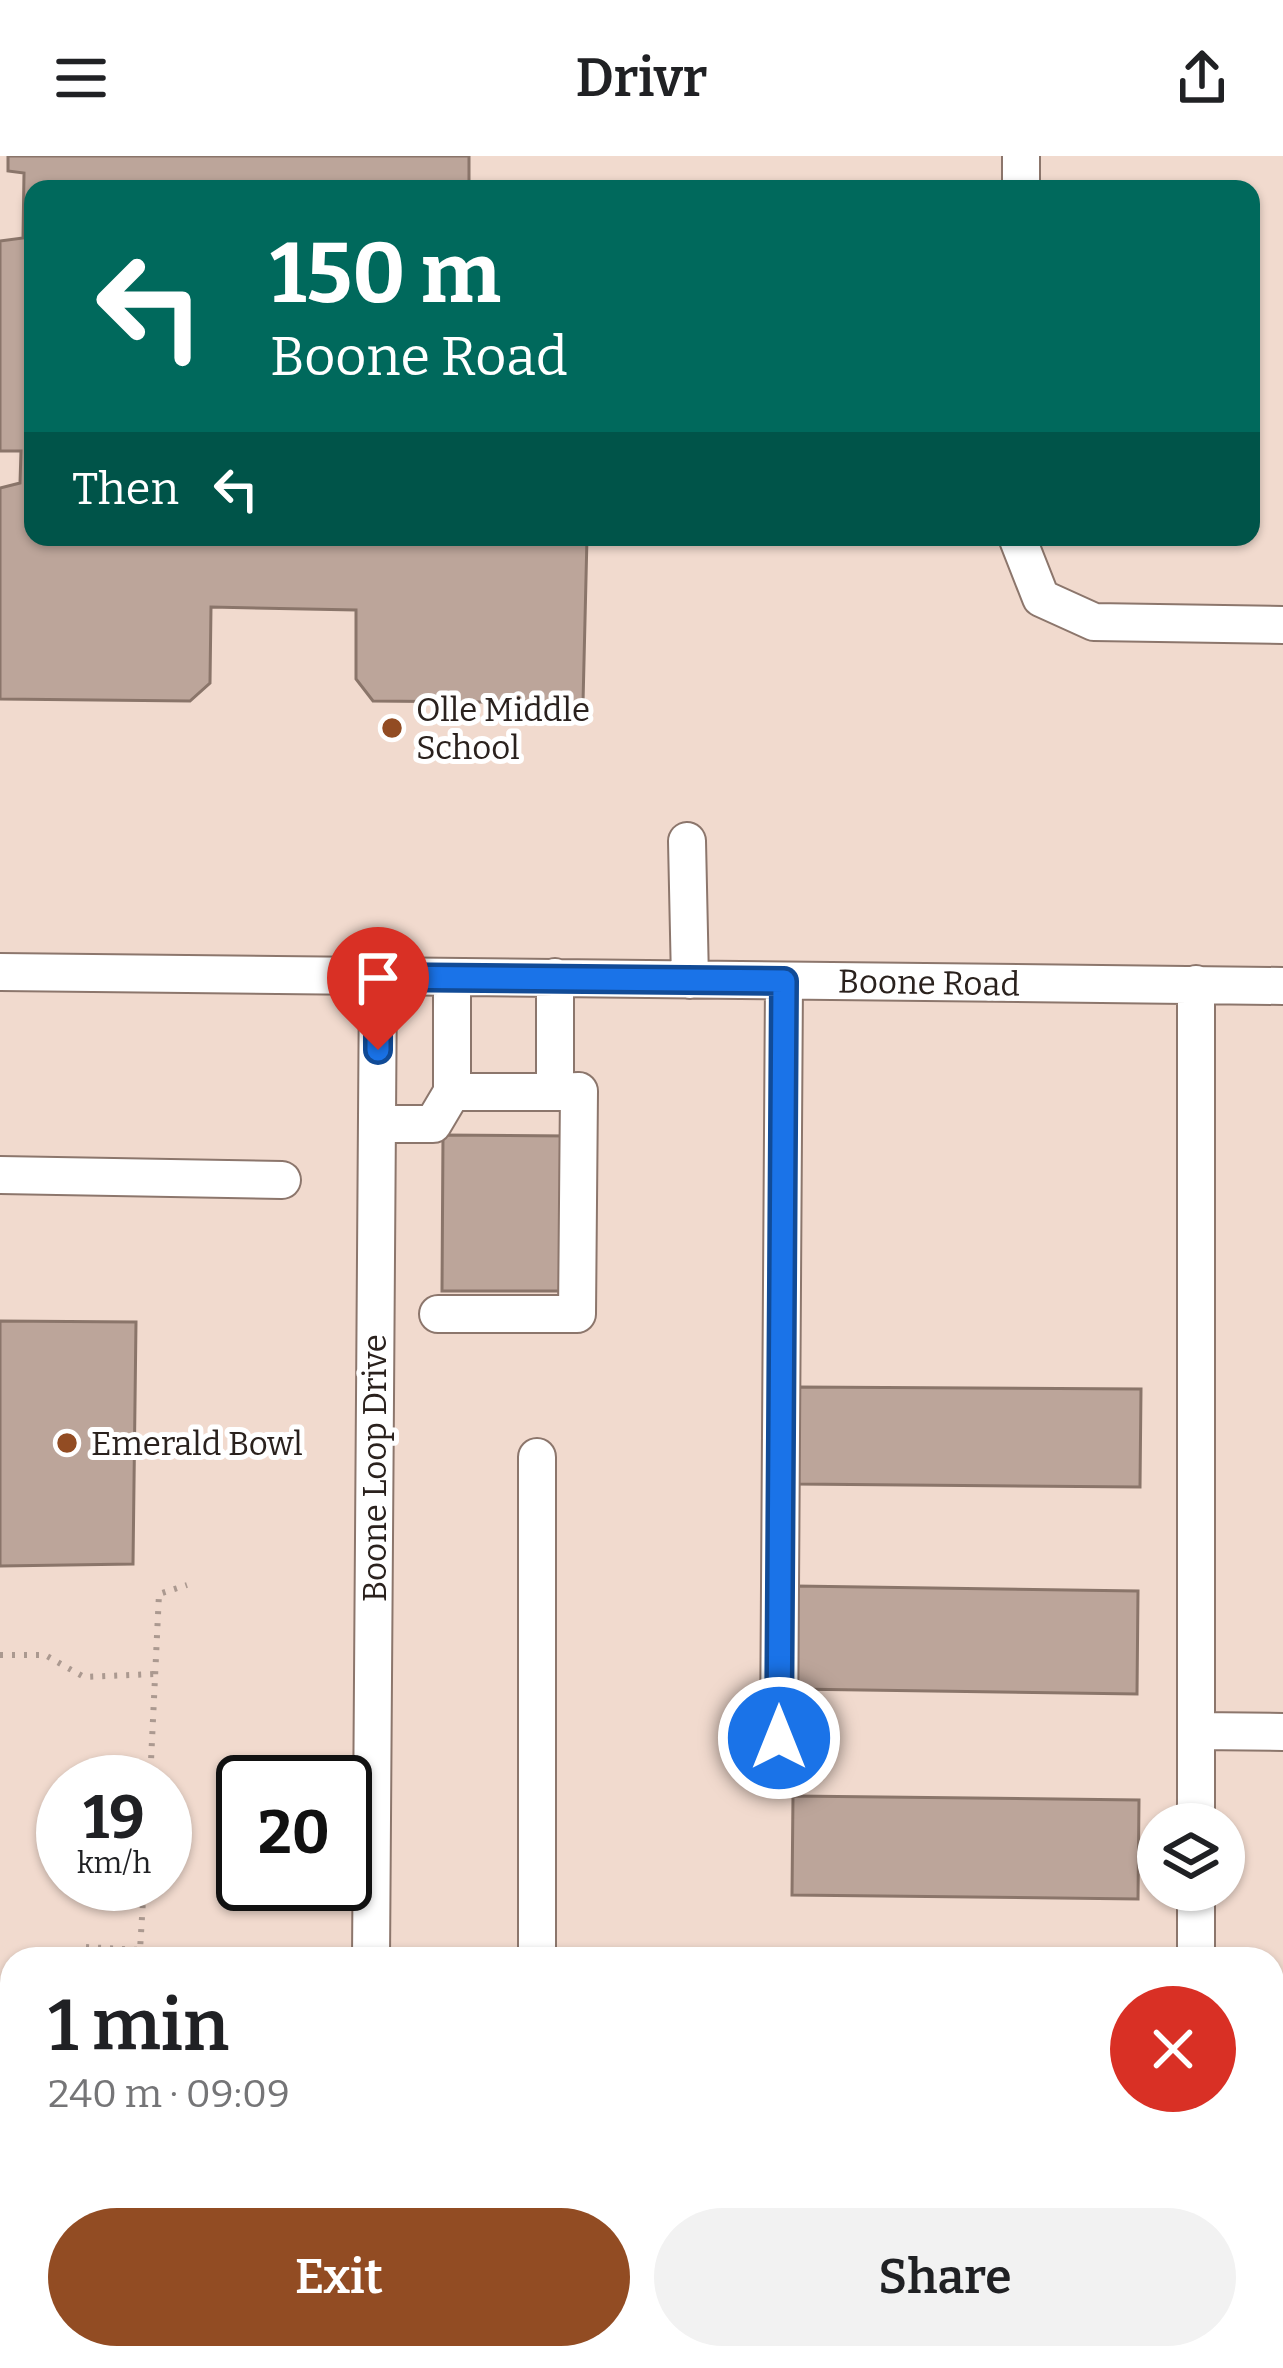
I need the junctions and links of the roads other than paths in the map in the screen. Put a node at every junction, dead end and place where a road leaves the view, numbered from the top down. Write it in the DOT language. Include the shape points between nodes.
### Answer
graph roads {
  1 [pos="1021,546"];
  2 [pos="1283,626"];
  3 [pos="687,841"];
  4 [pos="0,972"];
  5 [pos="378,977"];
  6 [pos="555,977"];
  7 [pos="452,978"];
  8 [pos="690,980"];
  9 [pos="784,981"];
  10 [pos="1196,985"];
  11 [pos="1283,986"];
  12 [pos="452,1092"];
  13 [pos="554,1093"];
  14 [pos="377,1124"];
  15 [pos="0,1175"];
  16 [pos="282,1180"];
  17 [pos="438,1314"];
  18 [pos="537,1457"];
  19 [pos="1197,1731"];
  20 [pos="1283,1732"];
  21 [pos="779,1738"];
  22 [pos="1196,1803"];
  23 [pos="1196,1911"];
  24 [pos="370,1947"];
  25 [pos="537,1947"];
  26 [pos="1196,1947"];
  1 -- 2 [label="street" via="1041,598 1094,622"];
  3 -- 8 [label="street"];
  4 -- 5 [label="street, Boone Road"];
  5 -- 7 [label="street, Boone Road"];
  5 -- 14 [label="street, Boone Loop Drive"];
  6 -- 7 [label="street, Boone Road"];
  6 -- 8 [label="street, Boone Road"];
  6 -- 13 [label="street"];
  7 -- 12 [label="street"];
  8 -- 9 [label="street, Boone Road"];
  9 -- 10 [label="street, Boone Road"];
  9 -- 21 [label="street"];
  10 -- 11 [label="street, Boone Road"];
  10 -- 19 [label="street"];
  12 -- 13 [label="street"];
  12 -- 14 [label="street" via="433,1124"];
  13 -- 17 [label="street" via="579,1091 577,1314"];
  14 -- 24 [label="street, Boone Loop Drive"];
  15 -- 16 [label="street"];
  18 -- 25 [label="street"];
  19 -- 20 [label="street"];
  19 -- 22 [label="street"];
  23 -- 26 [label="street"];
}
